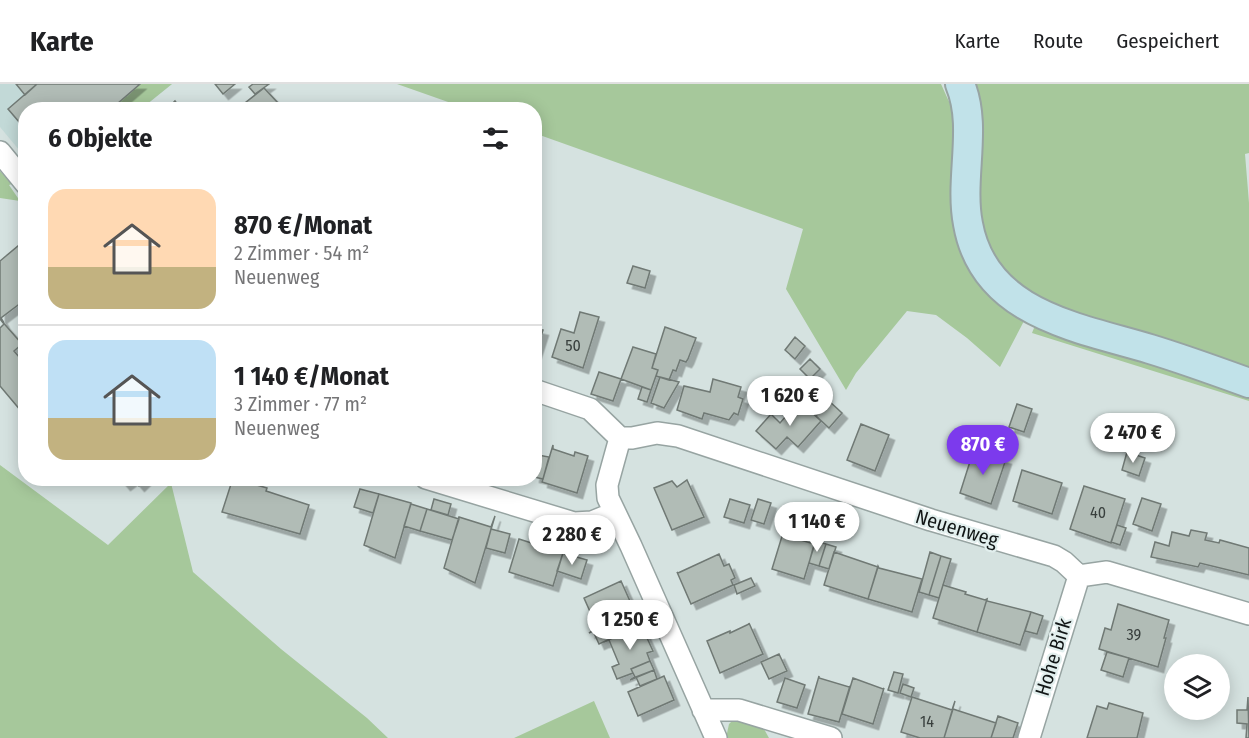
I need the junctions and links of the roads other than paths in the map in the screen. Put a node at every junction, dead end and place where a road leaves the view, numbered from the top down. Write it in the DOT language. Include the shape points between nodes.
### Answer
graph roads {
  1 [pos="960,84"];
  2 [pos="0,152"];
  3 [pos="18,174"];
  4 [pos="1249,383"];
  5 [pos="542,393"];
  6 [pos="620,438"];
  7 [pos="452,486"];
  8 [pos="614,513"];
  9 [pos="1079,576"];
  10 [pos="1249,614"];
  11 [pos="703,710"];
  12 [pos="716,738"];
  13 [pos="831,738"];
  14 [pos="1029,738"];
  1 -- 4 [label="main road" via="967,120 968,226 978,256 1000,287 1050,318"];
  2 -- 3 [label="street"];
  5 -- 6 [label="street" via="590,409"];
  6 -- 8 [label="street" via="607,485"];
  6 -- 9 [label="street, Neuenweg" via="657,433 678,436 931,520 1054,556"];
  7 -- 8 [label="street" via="574,523 592,522"];
  8 -- 11 [label="street"];
  9 -- 10 [label="street" via="1107,573"];
  9 -- 14 [label="street, Hohe Birk"];
  11 -- 12 [label="street"];
  11 -- 13 [label="street" via="739,710"];
}
